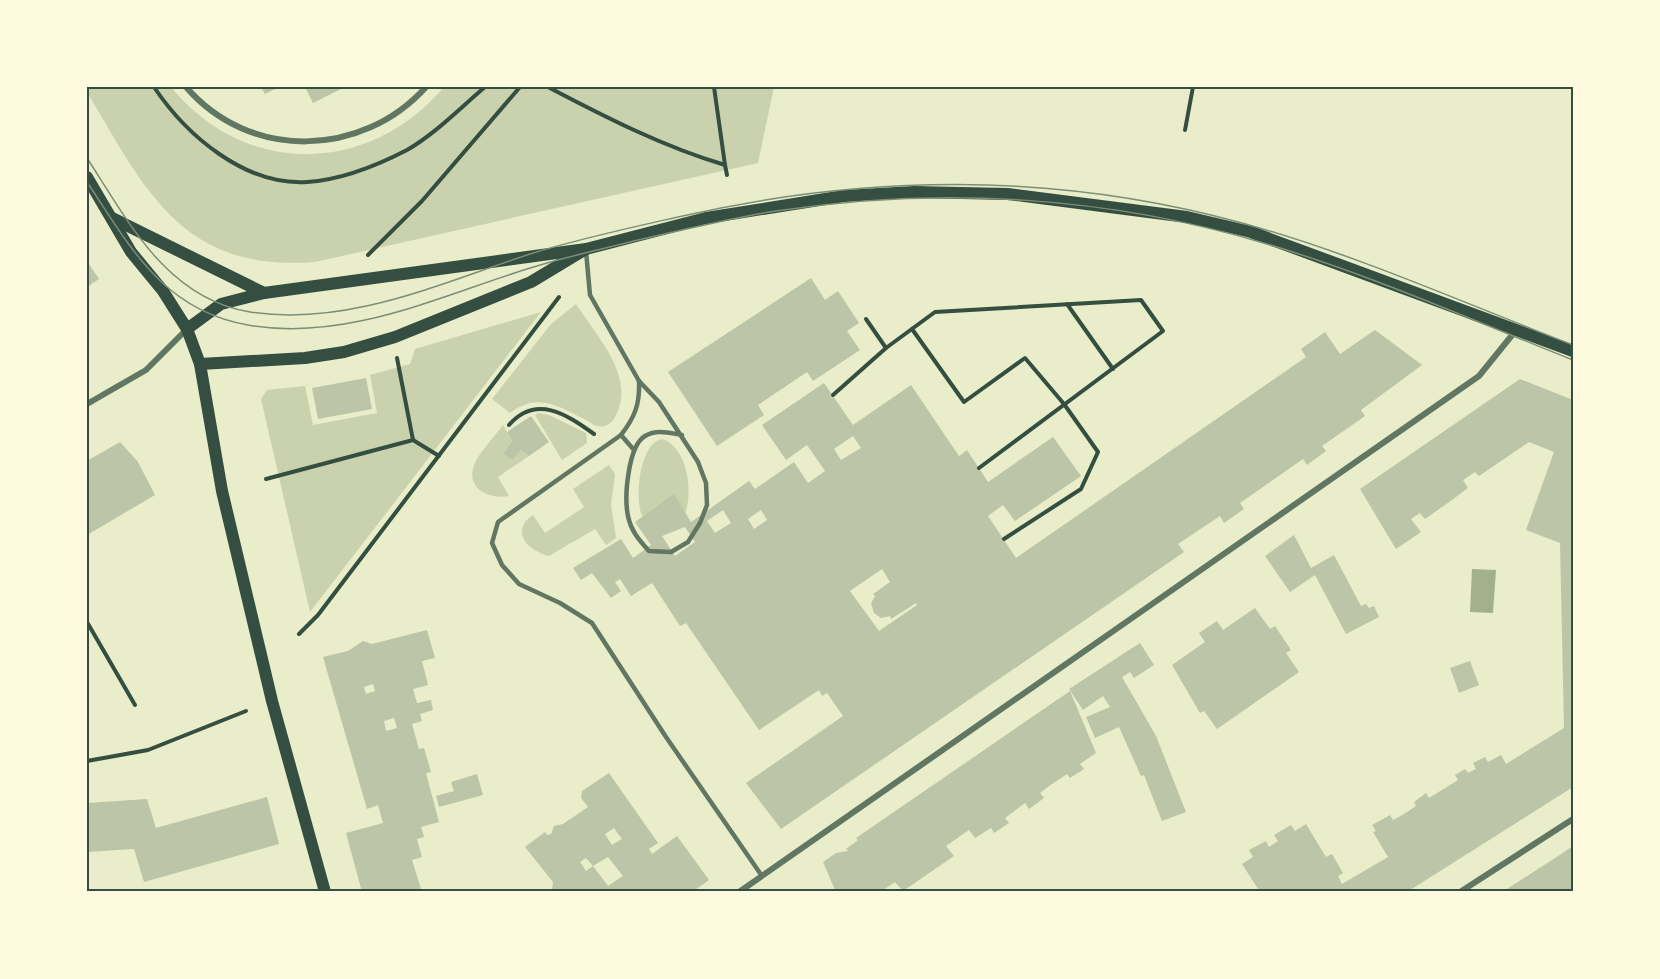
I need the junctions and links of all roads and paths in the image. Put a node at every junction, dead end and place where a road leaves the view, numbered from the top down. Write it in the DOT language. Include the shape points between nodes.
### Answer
graph roads {
  1 [pos="186,87"];
  2 [pos="426,87"];
  3 [pos="520,87"];
  4 [pos="548,87"];
  5 [pos="714,87"];
  6 [pos="1192,87"];
  7 [pos="1185,130"];
  8 [pos="725,165"];
  9 [pos="727,176"];
  10 [pos="87,177"];
  11 [pos="111,218"];
  12 [pos="586,249"];
  13 [pos="368,255"];
  14 [pos="264,293"];
  15 [pos="559,297"];
  16 [pos="1067,304"];
  17 [pos="866,319"];
  18 [pos="187,329"];
  19 [pos="912,329"];
  20 [pos="1517,329"];
  21 [pos="886,348"];
  22 [pos="1573,351"];
  23 [pos="396,357"];
  24 [pos="200,364"];
  25 [pos="1113,369"];
  26 [pos="639,381"];
  27 [pos="832,395"];
  28 [pos="87,404"];
  29 [pos="1064,404"];
  30 [pos="509,425"];
  31 [pos="621,435"];
  32 [pos="682,435"];
  33 [pos="413,440"];
  34 [pos="610,444"];
  35 [pos="634,450"];
  36 [pos="439,456"];
  37 [pos="979,468"];
  38 [pos="266,479"];
  39 [pos="1004,539"];
  40 [pos="87,622"];
  41 [pos="299,634"];
  42 [pos="135,705"];
  43 [pos="246,711"];
  44 [pos="87,761"];
  45 [pos="1573,819"];
  46 [pos="762,876"];
  47 [pos="325,892"];
  48 [pos="739,892"];
  49 [pos="1460,892"];
  1 -- 2 [label="street" via="202,105 239,127 287,141 353,136 391,119"];
  3 -- 13 [label="path" via="422,201"];
  4 -- 8 [label="path" via="616,122"];
  5 -- 8 [label="path"];
  6 -- 7 [label="path"];
  8 -- 9 [label="path"];
  10 -- 11 [label="main road"];
  11 -- 14 [label="main road"];
  11 -- 18 [label="main road"];
  12 -- 14 [label="main road"];
  12 -- 20 [label="main road" via="706,218 844,196 914,192 1008,194 1188,217 1251,232"];
  12 -- 24 [label="main road" via="531,282 395,337 344,352 305,358"];
  12 -- 26 [label="lane" via="590,295"];
  14 -- 18 [label="main road" via="221,304"];
  15 -- 36 [label="path"];
  16 -- 19 [label="path" via="935,312"];
  16 -- 25 [label="path"];
  16 -- 25 [label="path" via="1141,300 1163,331"];
  17 -- 21 [label="path"];
  18 -- 24 [label="main road"];
  18 -- 28 [label="street" via="146,370"];
  19 -- 21 [label="path"];
  19 -- 29 [label="path" via="964,402 1025,358"];
  20 -- 22 [label="main road"];
  20 -- 46 [label="street" via="1479,376"];
  21 -- 27 [label="path"];
  23 -- 33 [label="path"];
  24 -- 47 [label="main road" via="222,491 272,701"];
  25 -- 29 [label="path"];
  26 -- 31 [label="lane" via="633,419"];
  26 -- 32 [label="lane"];
  29 -- 37 [label="path"];
  29 -- 39 [label="path" via="1098,452 1081,489"];
  30 -- 34 [label="path" via="528,410 551,410"];
  31 -- 34 [label="lane"];
  31 -- 35 [label="lane"];
  32 -- 35 [label="lane" via="661,431 644,437"];
  32 -- 35 [label="lane" via="699,462 706,483 707,505 688,542 671,552 649,551 635,536 627,515 626,488"];
  33 -- 36 [label="path"];
  33 -- 38 [label="path"];
  34 -- 46 [label="lane" via="498,522 492,543 502,565 519,584 592,623"];
  36 -- 41 [label="path" via="318,615"];
  40 -- 42 [label="path"];
  43 -- 44 [label="path" via="148,750"];
  45 -- 49 [label="street"];
  46 -- 48 [label="street"];
}
